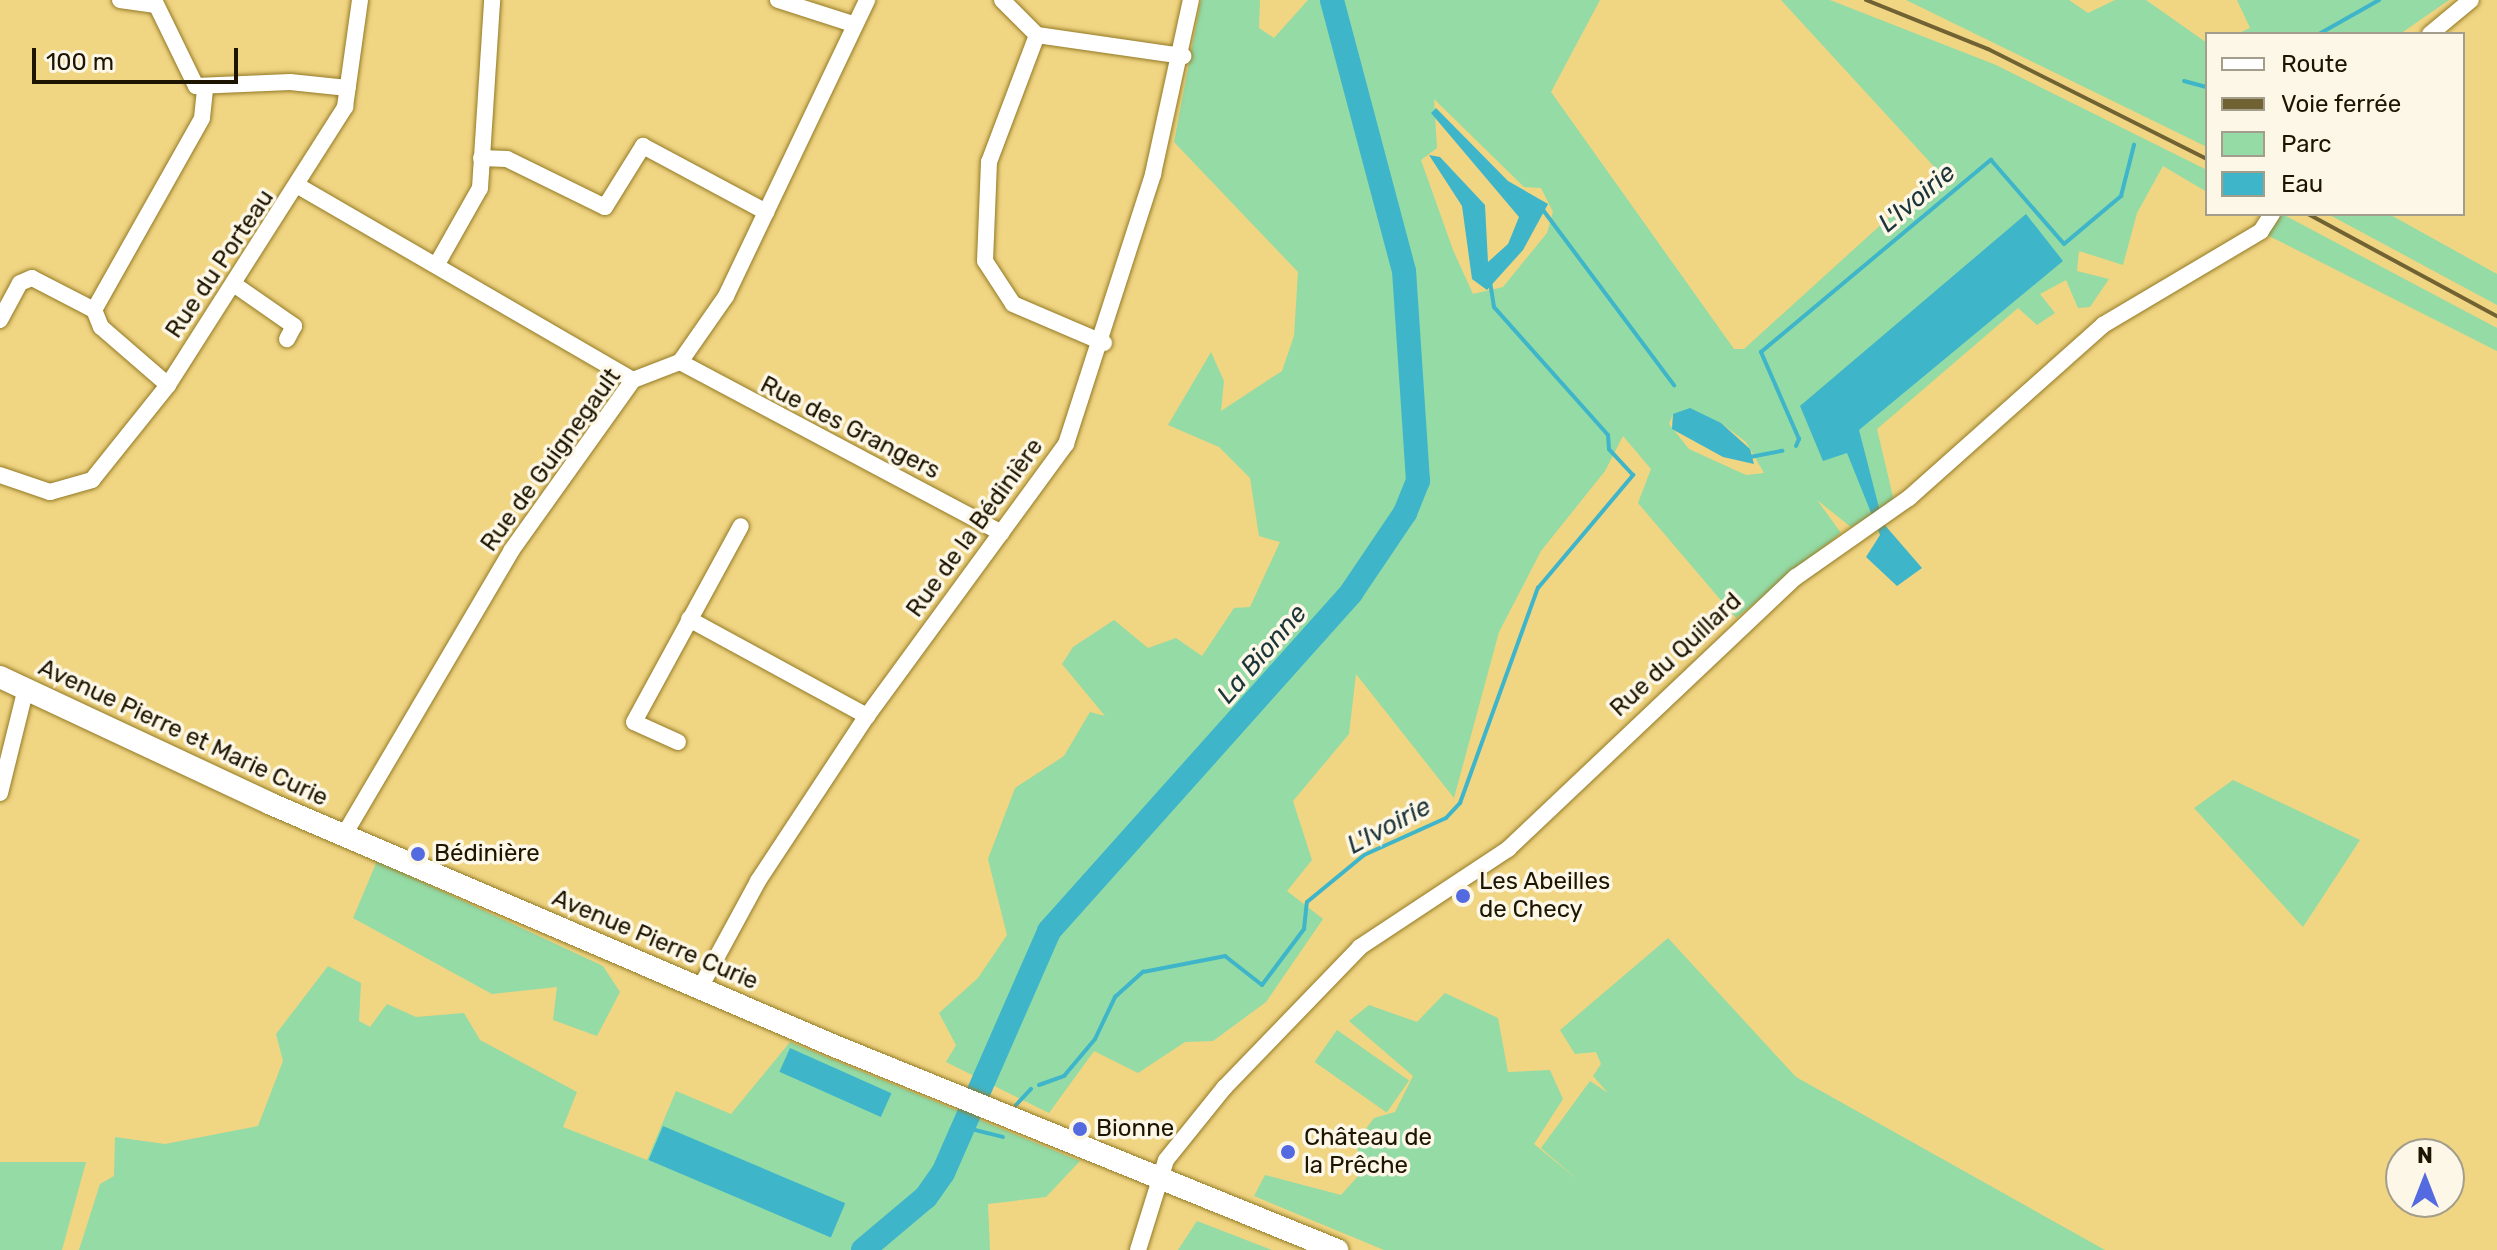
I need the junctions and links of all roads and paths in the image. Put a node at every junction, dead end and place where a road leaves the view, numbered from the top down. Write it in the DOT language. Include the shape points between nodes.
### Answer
graph roads {
  1 [pos="120,0"];
  2 [pos="360,0"];
  3 [pos="492,0"];
  4 [pos="778,0"];
  5 [pos="867,0"];
  6 [pos="1002,0"];
  7 [pos="1191,0"];
  8 [pos="2471,0"];
  9 [pos="155,2"];
  10 [pos="853,24"];
  11 [pos="2432,32"];
  12 [pos="1037,35"];
  13 [pos="1183,56"];
  14 [pos="200,87"];
  15 [pos="348,88"];
  16 [pos="481,158"];
  17 [pos="300,187"];
  18 [pos="766,212"];
  19 [pos="2271,216"];
  20 [pos="437,264"];
  21 [pos="235,285"];
  22 [pos="94,310"];
  23 [pos="0,320"];
  24 [pos="287,339"];
  25 [pos="1104,343"];
  26 [pos="680,362"];
  27 [pos="633,380"];
  28 [pos="168,385"];
  29 [pos="0,475"];
  30 [pos="741,526"];
  31 [pos="1001,533"];
  32 [pos="689,619"];
  33 [pos="0,677"];
  34 [pos="26,688"];
  35 [pos="867,716"];
  36 [pos="678,742"];
  37 [pos="0,793"];
  38 [pos="344,835"];
  39 [pos="700,988"];
  40 [pos="1159,1180"];
  41 [pos="1138,1250"];
  42 [pos="1337,1250"];
  1 -- 9 [label="street"];
  2 -- 15 [label="street"];
  3 -- 16 [label="street"];
  4 -- 10 [label="street"];
  5 -- 10 [label="street"];
  6 -- 12 [label="street"];
  7 -- 13 [label="street, Rue de la Bédinière"];
  8 -- 11 [label="street"];
  9 -- 14 [label="street"];
  10 -- 18 [label="street"];
  12 -- 13 [label="street"];
  12 -- 25 [label="street" via="989,162 985,261 1013,304"];
  13 -- 25 [label="street, Rue de la Bédinière"];
  14 -- 15 [label="street" via="252,81"];
  14 -- 22 [label="street" via="202,118"];
  15 -- 17 [label="street"];
  16 -- 18 [label="street" via="507,159 605,207 643,146"];
  16 -- 20 [label="street" via="480,188"];
  17 -- 20 [label="street, Rue du Porteau"];
  17 -- 21 [label="street, Rue du Porteau"];
  18 -- 26 [label="street" via="726,296"];
  19 -- 40 [label="street, Rue du Quillard" via="2261,231 2103,325 1885,515 1796,577 1508,849 1360,947 1225,1087 1166,1160"];
  20 -- 27 [label="street, Rue du Porteau"];
  21 -- 24 [label="street" via="294,326"];
  21 -- 28 [label="street, Rue du Porteau"];
  22 -- 23 [label="street" via="32,278 20,283"];
  22 -- 28 [label="street" via="101,327"];
  25 -- 31 [label="street, Rue de la Bédinière" via="1066,444"];
  26 -- 27 [label="street, Rue de Guignegault"];
  26 -- 31 [label="street, Rue des Grangers"];
  27 -- 38 [label="street, Rue de Guignegault" via="511,551"];
  28 -- 29 [label="street, Rue du Porteau" via="92,480 50,492"];
  30 -- 32 [label="street"];
  31 -- 35 [label="street, Rue de la Bédinière"];
  32 -- 35 [label="street"];
  32 -- 36 [label="street" via="634,722"];
  33 -- 34 [label="main road, Avenue Pierre et Marie Curie"];
  34 -- 37 [label="street"];
  34 -- 38 [label="main road, Avenue Pierre et Marie Curie"];
  35 -- 39 [label="street, Rue de la Bédinière" via="758,881"];
  38 -- 39 [label="main road, Avenue Pierre Curie"];
  39 -- 40 [label="main road, Avenue Pierre Curie"];
  40 -- 41 [label="street, Rue du Quillard"];
  40 -- 42 [label="main road"];
}
